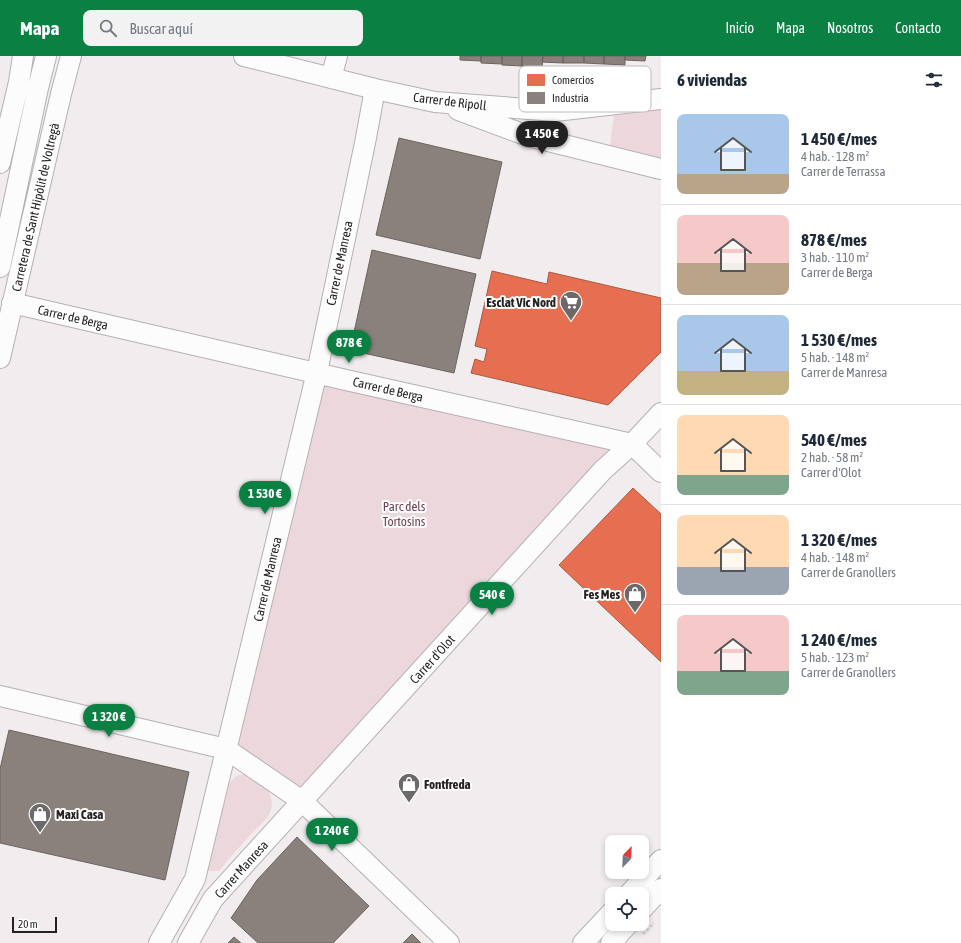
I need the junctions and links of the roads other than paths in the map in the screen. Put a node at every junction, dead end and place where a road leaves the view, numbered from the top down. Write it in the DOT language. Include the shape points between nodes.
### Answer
graph roads {
  1 [pos="23,56"];
  2 [pos="46,56"];
  3 [pos="71,56"];
  4 [pos="244,56"];
  5 [pos="337,56"];
  6 [pos="331,78"];
  7 [pos="374,89"];
  8 [pos="661,99"];
  9 [pos="651,100"];
  10 [pos="435,102"];
  11 [pos="519,108"];
  12 [pos="0,163"];
  13 [pos="661,169"];
  14 [pos="0,266"];
  15 [pos="12,303"];
  16 [pos="0,358"];
  17 [pos="316,372"];
  18 [pos="661,413"];
  19 [pos="632,444"];
  20 [pos="661,472"];
  21 [pos="0,696"];
  22 [pos="226,749"];
  23 [pos="302,801"];
  24 [pos="661,860"];
  25 [pos="636,887"];
  26 [pos="661,889"];
  27 [pos="649,915"];
  28 [pos="605,919"];
  29 [pos="634,931"];
  30 [pos="159,943"];
  31 [pos="188,943"];
  32 [pos="449,943"];
  33 [pos="583,943"];
  34 [pos="611,943"];
  1 -- 12 [label="street"];
  2 -- 14 [label="street, Carretera de Sant Hipòlit de Voltregà"];
  3 -- 15 [label="street, Carretera de Sant Hipòlit de Voltregà"];
  4 -- 6 [label="street, Carrer de Ripoll"];
  5 -- 6 [label="street"];
  6 -- 7 [label="street, Carrer de Ripoll"];
  7 -- 10 [label="street, Carrer de Ripoll"];
  7 -- 17 [label="street, Carrer de Manresa"];
  8 -- 9 [label="street, Carrer de Ripoll"];
  10 -- 11 [label="street, Carrer de Ripoll"];
  10 -- 13 [label="street" via="518,133"];
  15 -- 16 [label="street, Carretera de Sant Hipòlit de Voltregà"];
  15 -- 17 [label="street, Carrer de Berga"];
  17 -- 19 [label="street, Carrer de Berga"];
  17 -- 22 [label="street, Carrer de Manresa"];
  18 -- 19 [label="street, Carrer d'Olot"];
  19 -- 20 [label="street"];
  19 -- 23 [label="street, Carrer d'Olot" via="603,470"];
  21 -- 22 [label="street"];
  22 -- 23 [label="street"];
  22 -- 30 [label="street, Carrer de Manresa" via="195,879"];
  23 -- 31 [label="street, Carrer Manresa" via="213,899"];
  23 -- 32 [label="street"];
  24 -- 25 [label="street"];
  26 -- 27 [label="street"];
  28 -- 33 [label="street"];
  29 -- 34 [label="street"];
}
